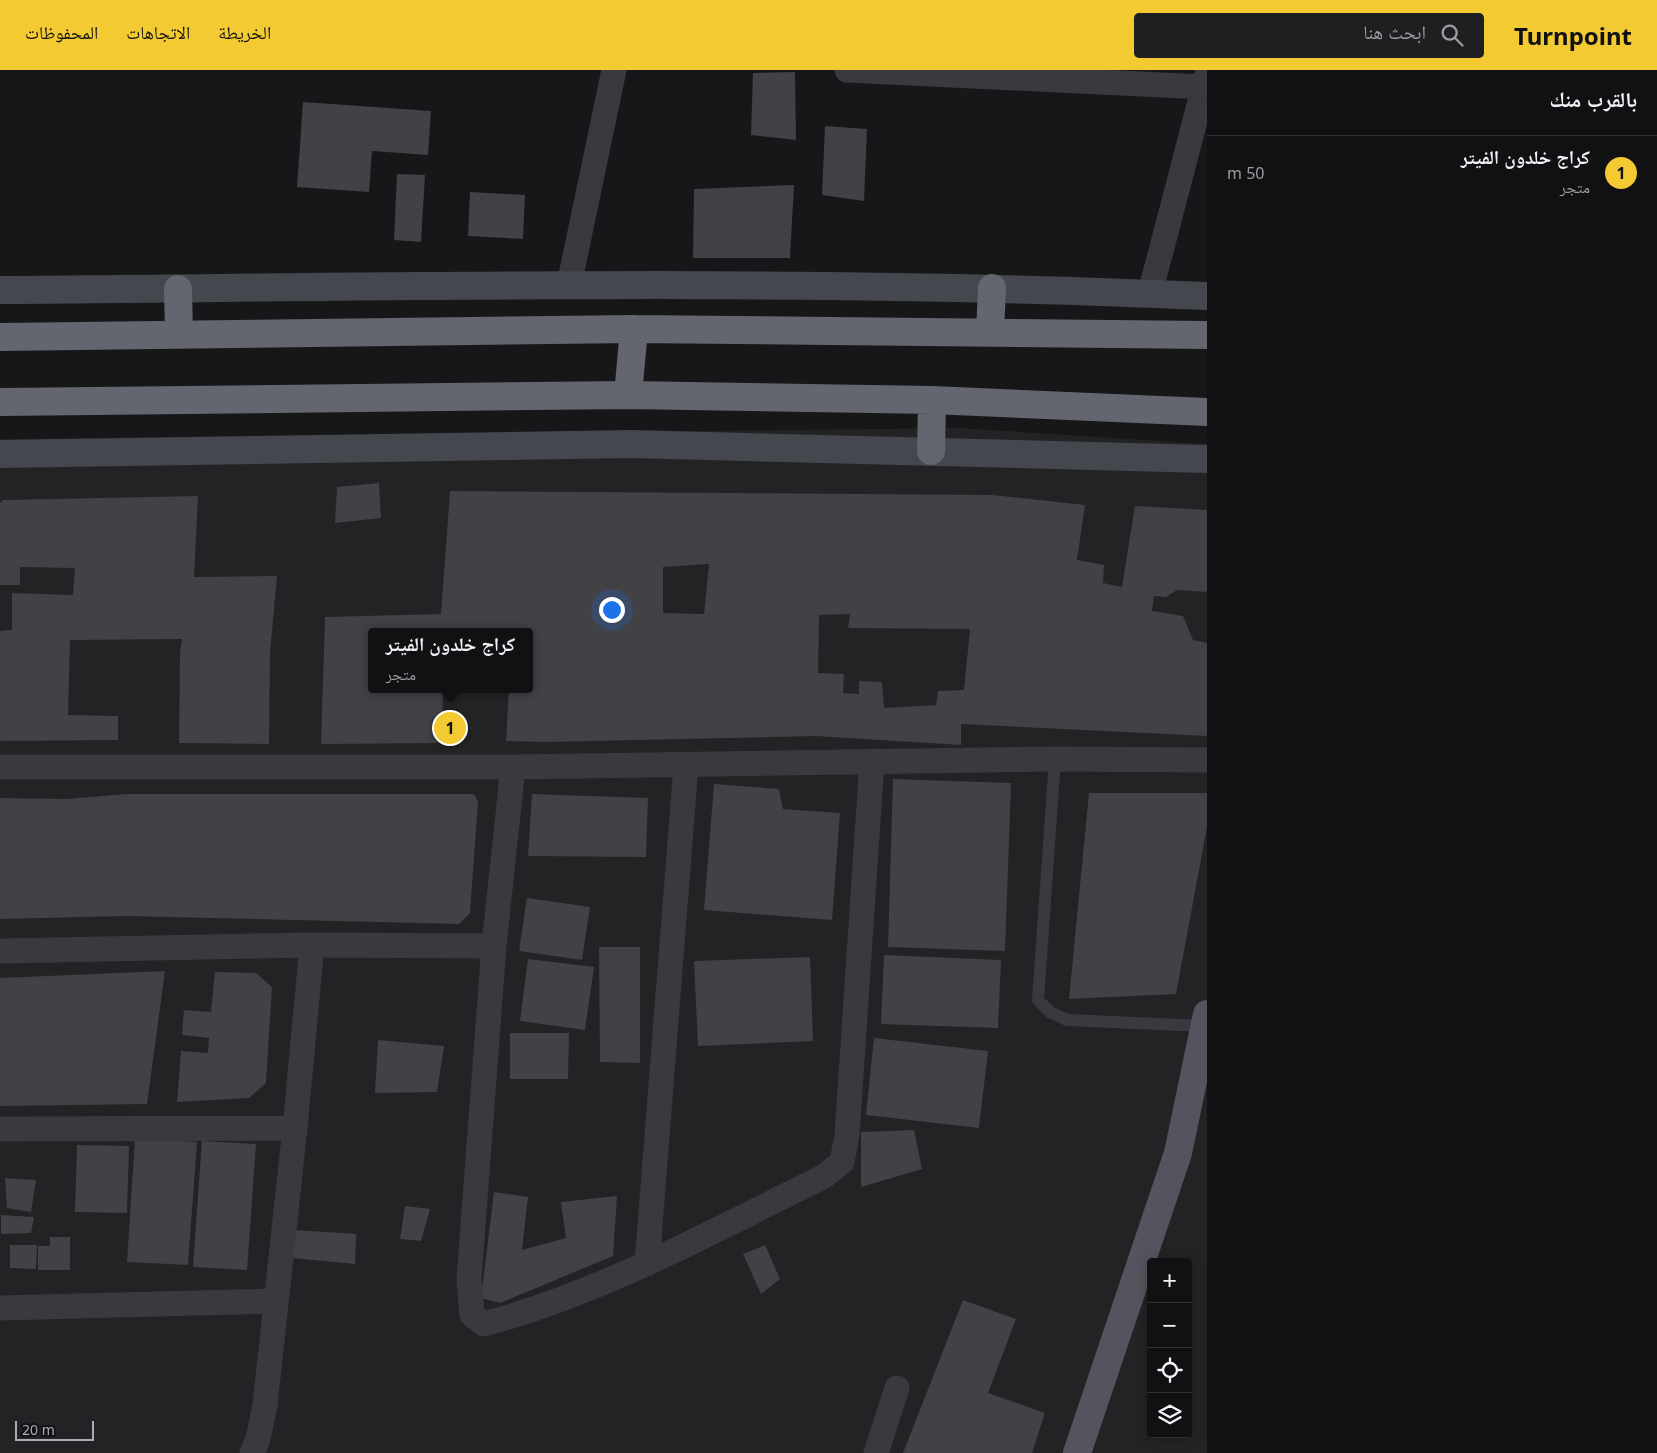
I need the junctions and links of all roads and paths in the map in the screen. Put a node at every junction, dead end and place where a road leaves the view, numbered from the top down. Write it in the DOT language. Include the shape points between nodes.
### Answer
graph roads {
  1 [pos="614,70"];
  2 [pos="847,70"];
  3 [pos="1206,81"];
  4 [pos="569,285"];
  5 [pos="992,288"];
  6 [pos="178,289"];
  7 [pos="0,290"];
  8 [pos="1150,293"];
  9 [pos="1207,296"];
  10 [pos="634,329"];
  11 [pos="990,332"];
  12 [pos="179,334"];
  13 [pos="1207,335"];
  14 [pos="0,337"];
  15 [pos="628,395"];
  16 [pos="932,400"];
  17 [pos="0,402"];
  18 [pos="1207,412"];
  19 [pos="930,450"];
  20 [pos="0,454"];
  21 [pos="1207,459"];
  22 [pos="1055,758"];
  23 [pos="872,760"];
  24 [pos="1207,760"];
  25 [pos="686,765"];
  26 [pos="0,767"];
  27 [pos="514,767"];
  28 [pos="312,946"];
  29 [pos="494,946"];
  30 [pos="0,951"];
  31 [pos="1206,1020"];
  32 [pos="1203,1054"];
  33 [pos="295,1128"];
  34 [pos="0,1129"];
  35 [pos="647,1264"];
  36 [pos="275,1300"];
  37 [pos="0,1308"];
  38 [pos="897,1388"];
  39 [pos="252,1453"];
  40 [pos="876,1453"];
  41 [pos="1077,1453"];
  1 -- 4 [label="street"];
  2 -- 3 [label="street"];
  3 -- 8 [label="street"];
  4 -- 5 [label="main road"];
  4 -- 6 [label="main road"];
  5 -- 8 [label="main road"];
  5 -- 11 [label="highway"];
  6 -- 7 [label="main road"];
  6 -- 12 [label="highway"];
  8 -- 9 [label="main road"];
  10 -- 11 [label="highway"];
  10 -- 12 [label="highway"];
  10 -- 15 [label="highway"];
  11 -- 13 [label="highway"];
  12 -- 14 [label="highway"];
  15 -- 16 [label="highway"];
  15 -- 17 [label="highway"];
  16 -- 18 [label="highway"];
  16 -- 19 [label="highway"];
  19 -- 20 [label="main road" via="631,444"];
  19 -- 21 [label="main road"];
  22 -- 23 [label="street"];
  22 -- 24 [label="street"];
  22 -- 31 [label="lane" via="1038,1000 1050,1012 1067,1020"];
  23 -- 25 [label="street"];
  23 -- 35 [label="street" via="847,1135 842,1162 823,1177"];
  25 -- 27 [label="street"];
  25 -- 35 [label="street"];
  26 -- 27 [label="street"];
  27 -- 29 [label="street"];
  28 -- 29 [label="street"];
  28 -- 30 [label="street"];
  28 -- 33 [label="street"];
  29 -- 35 [label="street" via="469,1279 472,1315 484,1324 519,1314"];
  31 -- 32 [label="main road"];
  32 -- 41 [label="main road" via="1178,1153"];
  33 -- 34 [label="street"];
  33 -- 36 [label="street"];
  36 -- 37 [label="street"];
  36 -- 39 [label="street" via="265,1405"];
  38 -- 40 [label="street"];
}
